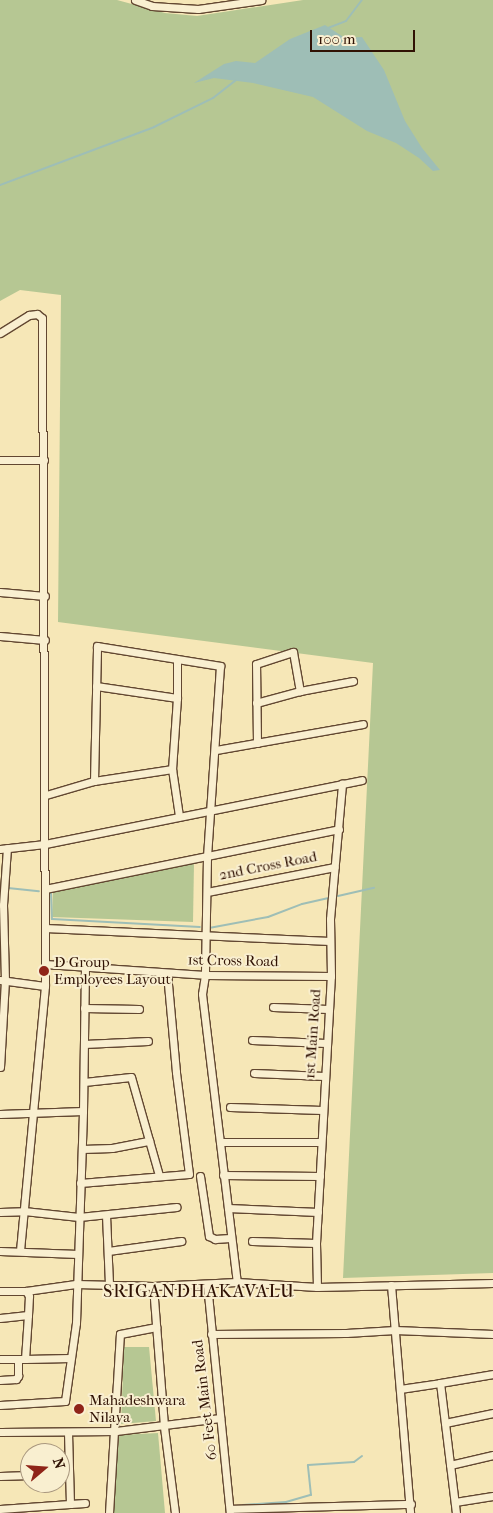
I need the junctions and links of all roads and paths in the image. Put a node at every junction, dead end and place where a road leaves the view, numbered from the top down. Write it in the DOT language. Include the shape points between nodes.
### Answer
graph roads {
  1 [pos="135,0"];
  2 [pos="260,0"];
  3 [pos="0,333"];
  4 [pos="0,460"];
  5 [pos="44,460"];
  6 [pos="0,592"];
  7 [pos="45,596"];
  8 [pos="0,636"];
  9 [pos="45,640"];
  10 [pos="177,659"];
  11 [pos="353,681"];
  12 [pos="96,686"];
  13 [pos="300,691"];
  14 [pos="177,698"];
  15 [pos="256,702"];
  16 [pos="364,724"];
  17 [pos="257,743"];
  18 [pos="216,750"];
  19 [pos="172,770"];
  20 [pos="362,780"];
  21 [pos="94,781"];
  22 [pos="342,784"];
  23 [pos="46,795"];
  24 [pos="210,812"];
  25 [pos="179,816"];
  26 [pos="339,830"];
  27 [pos="45,844"];
  28 [pos="4,848"];
  29 [pos="207,857"];
  30 [pos="336,867"];
  31 [pos="45,889"];
  32 [pos="207,892"];
  33 [pos="2,905"];
  34 [pos="45,928"];
  35 [pos="206,936"];
  36 [pos="3,939"];
  37 [pos="330,941"];
  38 [pos="45,964"];
  39 [pos="85,969"];
  40 [pos="167,973"];
  41 [pos="205,975"];
  42 [pos="331,976"];
  43 [pos="3,981"];
  44 [pos="45,986"];
  45 [pos="84,1008"];
  46 [pos="273,1008"];
  47 [pos="328,1008"];
  48 [pos="139,1009"];
  49 [pos="252,1040"];
  50 [pos="148,1041"];
  51 [pos="326,1043"];
  52 [pos="84,1044"];
  53 [pos="0,1067"];
  54 [pos="254,1073"];
  55 [pos="324,1076"];
  56 [pos="84,1082"];
  57 [pos="230,1107"];
  58 [pos="322,1110"];
  59 [pos="83,1111"];
  60 [pos="33,1113"];
  61 [pos="0,1114"];
  62 [pos="149,1141"];
  63 [pos="220,1142"];
  64 [pos="321,1142"];
  65 [pos="82,1149"];
  66 [pos="159,1175"];
  67 [pos="224,1175"];
  68 [pos="200,1176"];
  69 [pos="320,1176"];
  70 [pos="80,1183"];
  71 [pos="176,1207"];
  72 [pos="228,1208"];
  73 [pos="24,1211"];
  74 [pos="0,1212"];
  75 [pos="318,1212"];
  76 [pos="106,1215"];
  77 [pos="79,1217"];
  78 [pos="230,1238"];
  79 [pos="181,1241"];
  80 [pos="252,1241"];
  81 [pos="316,1243"];
  82 [pos="0,1251"];
  83 [pos="20,1251"];
  84 [pos="108,1251"];
  85 [pos="78,1254"];
  86 [pos="236,1282"];
  87 [pos="493,1283"];
  88 [pos="76,1284"];
  89 [pos="109,1284"];
  90 [pos="207,1284"];
  91 [pos="153,1286"];
  92 [pos="390,1286"];
  93 [pos="317,1287"];
  94 [pos="26,1290"];
  95 [pos="0,1291"];
  96 [pos="28,1316"];
  97 [pos="0,1318"];
  98 [pos="156,1327"];
  99 [pos="395,1330"];
  100 [pos="211,1334"];
  101 [pos="493,1334"];
  102 [pos="70,1358"];
  103 [pos="22,1359"];
  104 [pos="0,1360"];
  105 [pos="493,1374"];
  106 [pos="0,1380"];
  107 [pos="440,1383"];
  108 [pos="400,1389"];
  109 [pos="0,1405"];
  110 [pos="493,1413"];
  111 [pos="220,1418"];
  112 [pos="445,1423"];
  113 [pos="164,1427"];
  114 [pos="116,1431"];
  115 [pos="0,1432"];
  116 [pos="68,1432"];
  117 [pos="68,1443"];
  118 [pos="493,1455"];
  119 [pos="450,1465"];
  120 [pos="20,1475"];
  121 [pos="0,1476"];
  122 [pos="70,1493"];
  123 [pos="493,1496"];
  124 [pos="455,1502"];
  125 [pos="86,1503"];
  126 [pos="70,1504"];
  127 [pos="411,1504"];
  128 [pos="0,1509"];
  129 [pos="20,1510"];
  130 [pos="234,1510"];
  131 [pos="109,1513"];
  132 [pos="174,1513"];
  133 [pos="410,1513"];
  134 [pos="456,1513"];
  1 -- 2 [label="street" via="152,6 198,9"];
  3 -- 5 [label="street" via="30,315 37,314 42,318"];
  4 -- 5 [label="street"];
  5 -- 7 [label="street"];
  6 -- 7 [label="street"];
  7 -- 9 [label="street"];
  8 -- 9 [label="street"];
  9 -- 23 [label="street"];
  10 -- 12 [label="street" via="97,646"];
  10 -- 14 [label="street"];
  10 -- 18 [label="street" via="220,666"];
  11 -- 13 [label="street"];
  12 -- 14 [label="street"];
  12 -- 21 [label="street"];
  13 -- 15 [label="street"];
  13 -- 15 [label="street" via="293,652 256,664"];
  14 -- 19 [label="street"];
  15 -- 17 [label="street"];
  16 -- 17 [label="street"];
  17 -- 18 [label="street"];
  18 -- 24 [label="street"];
  19 -- 21 [label="street"];
  19 -- 25 [label="street"];
  20 -- 22 [label="street"];
  21 -- 23 [label="street"];
  22 -- 24 [label="street"];
  22 -- 26 [label="street, 1st Main Road"];
  23 -- 27 [label="street"];
  24 -- 25 [label="street"];
  24 -- 29 [label="street"];
  25 -- 27 [label="street"];
  26 -- 29 [label="street"];
  26 -- 30 [label="street, 1st Main Road"];
  27 -- 28 [label="street"];
  27 -- 31 [label="street"];
  28 -- 33 [label="street"];
  29 -- 31 [label="street"];
  29 -- 32 [label="street"];
  30 -- 32 [label="street, 2nd Cross Road"];
  30 -- 37 [label="street, 1st Main Road"];
  31 -- 34 [label="street"];
  32 -- 35 [label="street"];
  33 -- 36 [label="street"];
  34 -- 35 [label="street"];
  34 -- 38 [label="street"];
  35 -- 37 [label="street"];
  35 -- 41 [label="street"];
  36 -- 43 [label="street"];
  37 -- 42 [label="street, 1st Main Road"];
  38 -- 39 [label="street, 1st Cross Road"];
  38 -- 44 [label="street"];
  39 -- 40 [label="street, 1st Cross Road"];
  39 -- 45 [label="street"];
  40 -- 41 [label="street, 1st Cross Road"];
  40 -- 66 [label="street" via="190,1174"];
  41 -- 42 [label="street, 1st Cross Road"];
  41 -- 63 [label="street" via="202,994"];
  42 -- 47 [label="street, 1st Main Road"];
  43 -- 44 [label="street"];
  43 -- 53 [label="street"];
  44 -- 60 [label="street"];
  45 -- 48 [label="street"];
  45 -- 52 [label="street"];
  46 -- 47 [label="street"];
  47 -- 51 [label="street, 1st Main Road"];
  49 -- 51 [label="street"];
  50 -- 52 [label="street"];
  51 -- 55 [label="street, 1st Main Road"];
  52 -- 56 [label="street"];
  54 -- 55 [label="street"];
  55 -- 58 [label="street, 1st Main Road"];
  56 -- 59 [label="street"];
  56 -- 62 [label="street" via="131,1077"];
  57 -- 58 [label="street"];
  58 -- 64 [label="street, 1st Main Road"];
  59 -- 60 [label="street"];
  59 -- 65 [label="street"];
  60 -- 61 [label="street"];
  60 -- 73 [label="street"];
  62 -- 65 [label="street" via="112,1148"];
  62 -- 66 [label="street"];
  63 -- 64 [label="street"];
  63 -- 67 [label="street"];
  64 -- 69 [label="street, 1st Main Road"];
  65 -- 70 [label="street"];
  66 -- 70 [label="street"];
  67 -- 69 [label="street"];
  67 -- 72 [label="street"];
  68 -- 78 [label="street" via="209,1236 215,1240"];
  69 -- 75 [label="street, 1st Main Road"];
  70 -- 77 [label="street"];
  71 -- 76 [label="street"];
  72 -- 75 [label="street"];
  72 -- 78 [label="street"];
  73 -- 74 [label="street"];
  73 -- 77 [label="street"];
  73 -- 83 [label="street"];
  75 -- 81 [label="street, 1st Main Road"];
  76 -- 77 [label="street"];
  76 -- 84 [label="street"];
  77 -- 85 [label="street"];
  78 -- 86 [label="street"];
  79 -- 84 [label="street"];
  80 -- 81 [label="street"];
  81 -- 93 [label="street, 1st Main Road"];
  82 -- 83 [label="street"];
  83 -- 85 [label="street"];
  84 -- 89 [label="street"];
  85 -- 88 [label="street"];
  86 -- 90 [label="street"];
  86 -- 93 [label="street"];
  87 -- 92 [label="street"];
  88 -- 89 [label="street"];
  88 -- 94 [label="street"];
  88 -- 102 [label="street" via="76,1323"];
  89 -- 91 [label="street"];
  90 -- 91 [label="street"];
  90 -- 100 [label="street, 60 Feet Main Road"];
  91 -- 98 [label="street"];
  92 -- 93 [label="street"];
  92 -- 99 [label="street"];
  94 -- 95 [label="street"];
  94 -- 96 [label="street" via="29,1296"];
  96 -- 97 [label="street"];
  96 -- 103 [label="street"];
  98 -- 113 [label="street"];
  98 -- 114 [label="street" via="120,1334"];
  99 -- 100 [label="street"];
  99 -- 101 [label="street"];
  99 -- 108 [label="street"];
  100 -- 111 [label="street, 60 Feet Main Road"];
  102 -- 103 [label="street"];
  102 -- 109 [label="street" via="65,1401"];
  103 -- 104 [label="street"];
  103 -- 106 [label="street" via="16,1379"];
  105 -- 107 [label="street"];
  107 -- 108 [label="street"];
  107 -- 112 [label="street"];
  108 -- 127 [label="street"];
  110 -- 112 [label="street"];
  111 -- 113 [label="street"];
  111 -- 130 [label="street, 60 Feet Main Road"];
  112 -- 119 [label="street"];
  113 -- 114 [label="street"];
  113 -- 132 [label="street"];
  114 -- 116 [label="street"];
  114 -- 131 [label="street"];
  115 -- 116 [label="street"];
  116 -- 117 [label="street"];
  118 -- 119 [label="street"];
  119 -- 124 [label="street"];
  120 -- 121 [label="street"];
  122 -- 126 [label="street"];
  123 -- 124 [label="street"];
  124 -- 134 [label="street"];
  125 -- 126 [label="street"];
  126 -- 129 [label="street"];
  127 -- 130 [label="street"];
  127 -- 133 [label="street"];
  128 -- 129 [label="street"];
}
